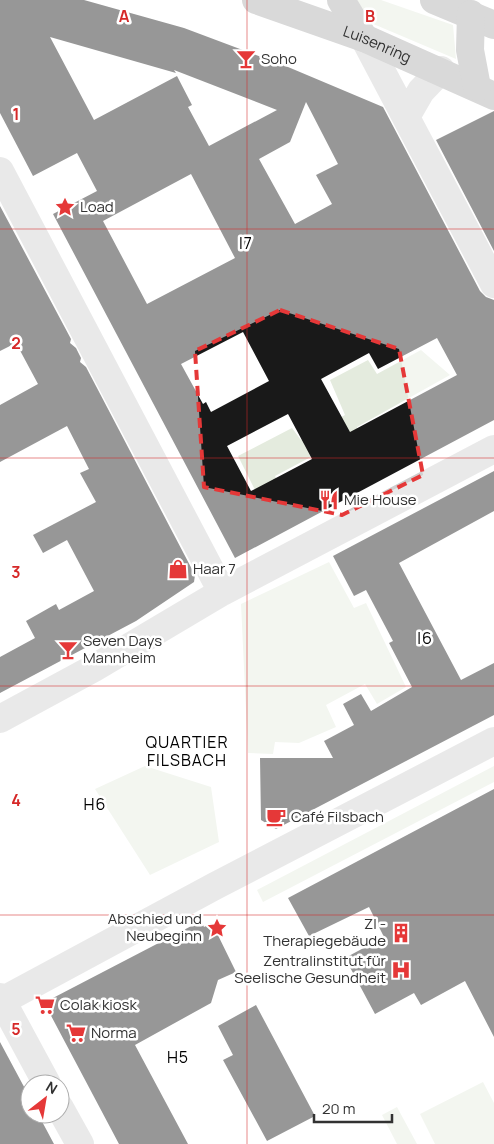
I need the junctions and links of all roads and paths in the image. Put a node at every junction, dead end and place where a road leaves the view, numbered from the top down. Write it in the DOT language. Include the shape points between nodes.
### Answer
graph roads {
  1 [pos="256,0"];
  2 [pos="341,0"];
  3 [pos="434,0"];
  4 [pos="480,13"];
  5 [pos="364,38"];
  6 [pos="441,70"];
  7 [pos="485,91"];
  8 [pos="406,117"];
  9 [pos="0,171"];
  10 [pos="494,284"];
  11 [pos="494,449"];
  12 [pos="222,592"];
  13 [pos="0,719"];
  14 [pos="494,741"];
  15 [pos="1,1000"];
  16 [pos="42,1074"];
  17 [pos="69,1124"];
  18 [pos="80,1144"];
  1 -- 5 [label="main road, Luisenring"];
  2 -- 5 [label="main road"];
  3 -- 4 [label="main road"];
  4 -- 7 [label="main road" via="470,50"];
  5 -- 6 [label="main road, Luisenring"];
  5 -- 8 [label="street"];
  6 -- 7 [label="main road, Luisenring"];
  6 -- 8 [label="street" via="421,91"];
  8 -- 10 [label="street"];
  9 -- 12 [label="street"];
  11 -- 12 [label="street"];
  12 -- 13 [label="street"];
  14 -- 15 [label="street"];
  15 -- 16 [label="street"];
  17 -- 18 [label="street"];
}
